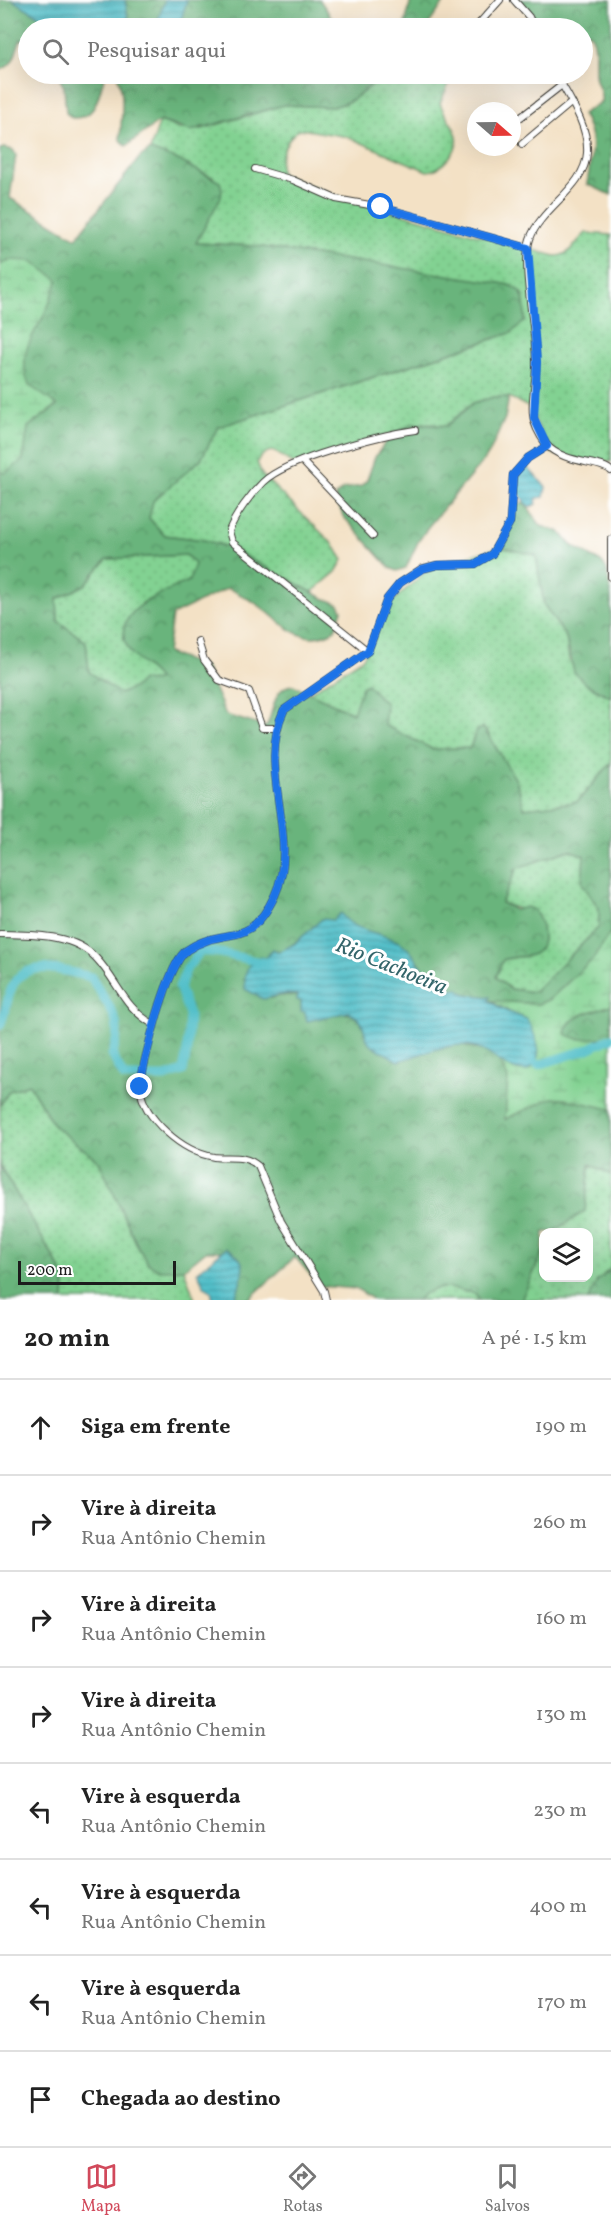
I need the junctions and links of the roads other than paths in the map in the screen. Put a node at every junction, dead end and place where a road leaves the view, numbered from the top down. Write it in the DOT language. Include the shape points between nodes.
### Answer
graph roads {
  1 [pos="500,0"];
  2 [pos="514,0"];
  3 [pos="484,18"];
  4 [pos="529,18"];
  5 [pos="562,85"];
  6 [pos="571,103"];
  7 [pos="521,117"];
  8 [pos="522,144"];
  9 [pos="255,169"];
  10 [pos="528,248"];
  11 [pos="415,430"];
  12 [pos="547,446"];
  13 [pos="302,461"];
  14 [pos="610,469"];
  15 [pos="373,536"];
  16 [pos="611,539"];
  17 [pos="611,577"];
  18 [pos="198,641"];
  19 [pos="368,651"];
  20 [pos="278,728"];
  21 [pos="0,934"];
  22 [pos="153,1024"];
  23 [pos="326,1300"];
  1 -- 3 [label="street"];
  2 -- 4 [label="street"];
  5 -- 6 [label="street"];
  5 -- 7 [label="street"];
  6 -- 8 [label="street"];
  6 -- 10 [label="street" via="587,141 584,167 535,228"];
  9 -- 10 [label="street" via="336,199 381,207"];
  10 -- 12 [label="street" via="537,362 534,418"];
  11 -- 13 [label="street"];
  12 -- 14 [label="street" via="584,464"];
  12 -- 19 [label="street" via="528,458 513,475 510,522 492,554 475,564 422,569 400,583 387,599"];
  13 -- 15 [label="street"];
  13 -- 19 [label="street" via="264,481 231,525 229,538"];
  16 -- 17 [label="street"];
  18 -- 20 [label="street" via="204,660 219,680 249,691 262,728"];
  19 -- 20 [label="street" via="294,701 284,710"];
  20 -- 22 [label="street" via="277,796 284,856 275,895 249,932 223,936 186,951 178,959"];
  21 -- 22 [label="street" via="42,935 79,945 96,957 125,1002"];
  22 -- 23 [label="street" via="141,1078 141,1098 147,1110 187,1149 213,1157 240,1157 258,1166 280,1221"];
}
